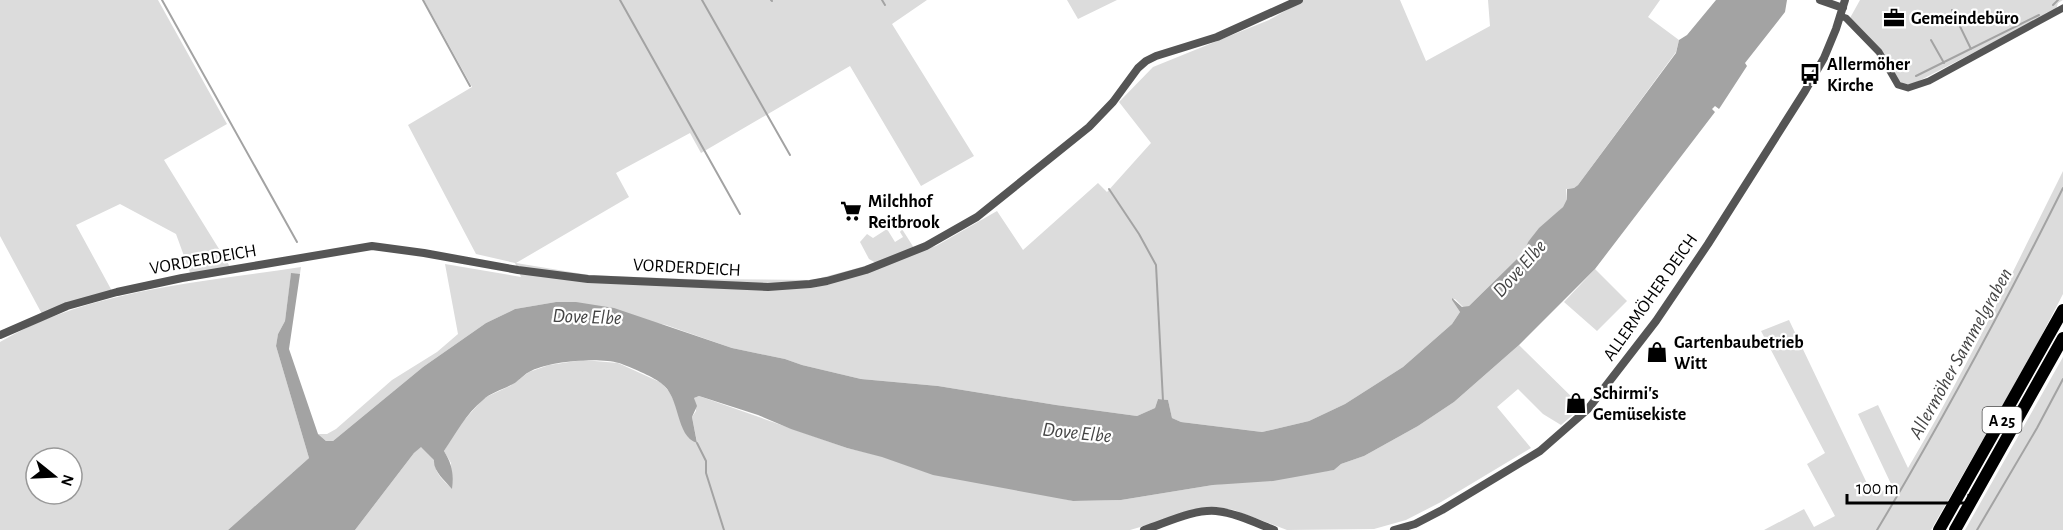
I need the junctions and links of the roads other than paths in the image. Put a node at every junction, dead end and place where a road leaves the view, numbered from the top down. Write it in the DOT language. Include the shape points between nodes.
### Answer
graph roads {
  1 [pos="1299,0"];
  2 [pos="1820,0"];
  3 [pos="1843,8"];
  4 [pos="2063,8"];
  5 [pos="2063,310"];
  6 [pos="0,335"];
  7 [pos="2063,338"];
  8 [pos="1144,530"];
  9 [pos="1274,530"];
  10 [pos="1394,530"];
  11 [pos="1939,530"];
  12 [pos="1955,530"];
  1 -- 6 [label="street, VORDERDEICH" via="1217,37 1146,61 1089,127 977,218 926,246 827,281 768,287 588,279 372,246 117,292 67,306"];
  2 -- 3 [label="street"];
  3 -- 4 [label="street" via="1846,18 1879,52 1898,85 1908,88 1929,81"];
  3 -- 10 [label="street, ALLERMÖHER DEICH" via="1824,58 1708,244 1656,321 1588,409 1540,451 1442,510"];
  5 -- 11 [label="highway, A 25"];
  7 -- 12 [label="highway, A 25"];
  8 -- 9 [label="street" via="1215,511"];
}
